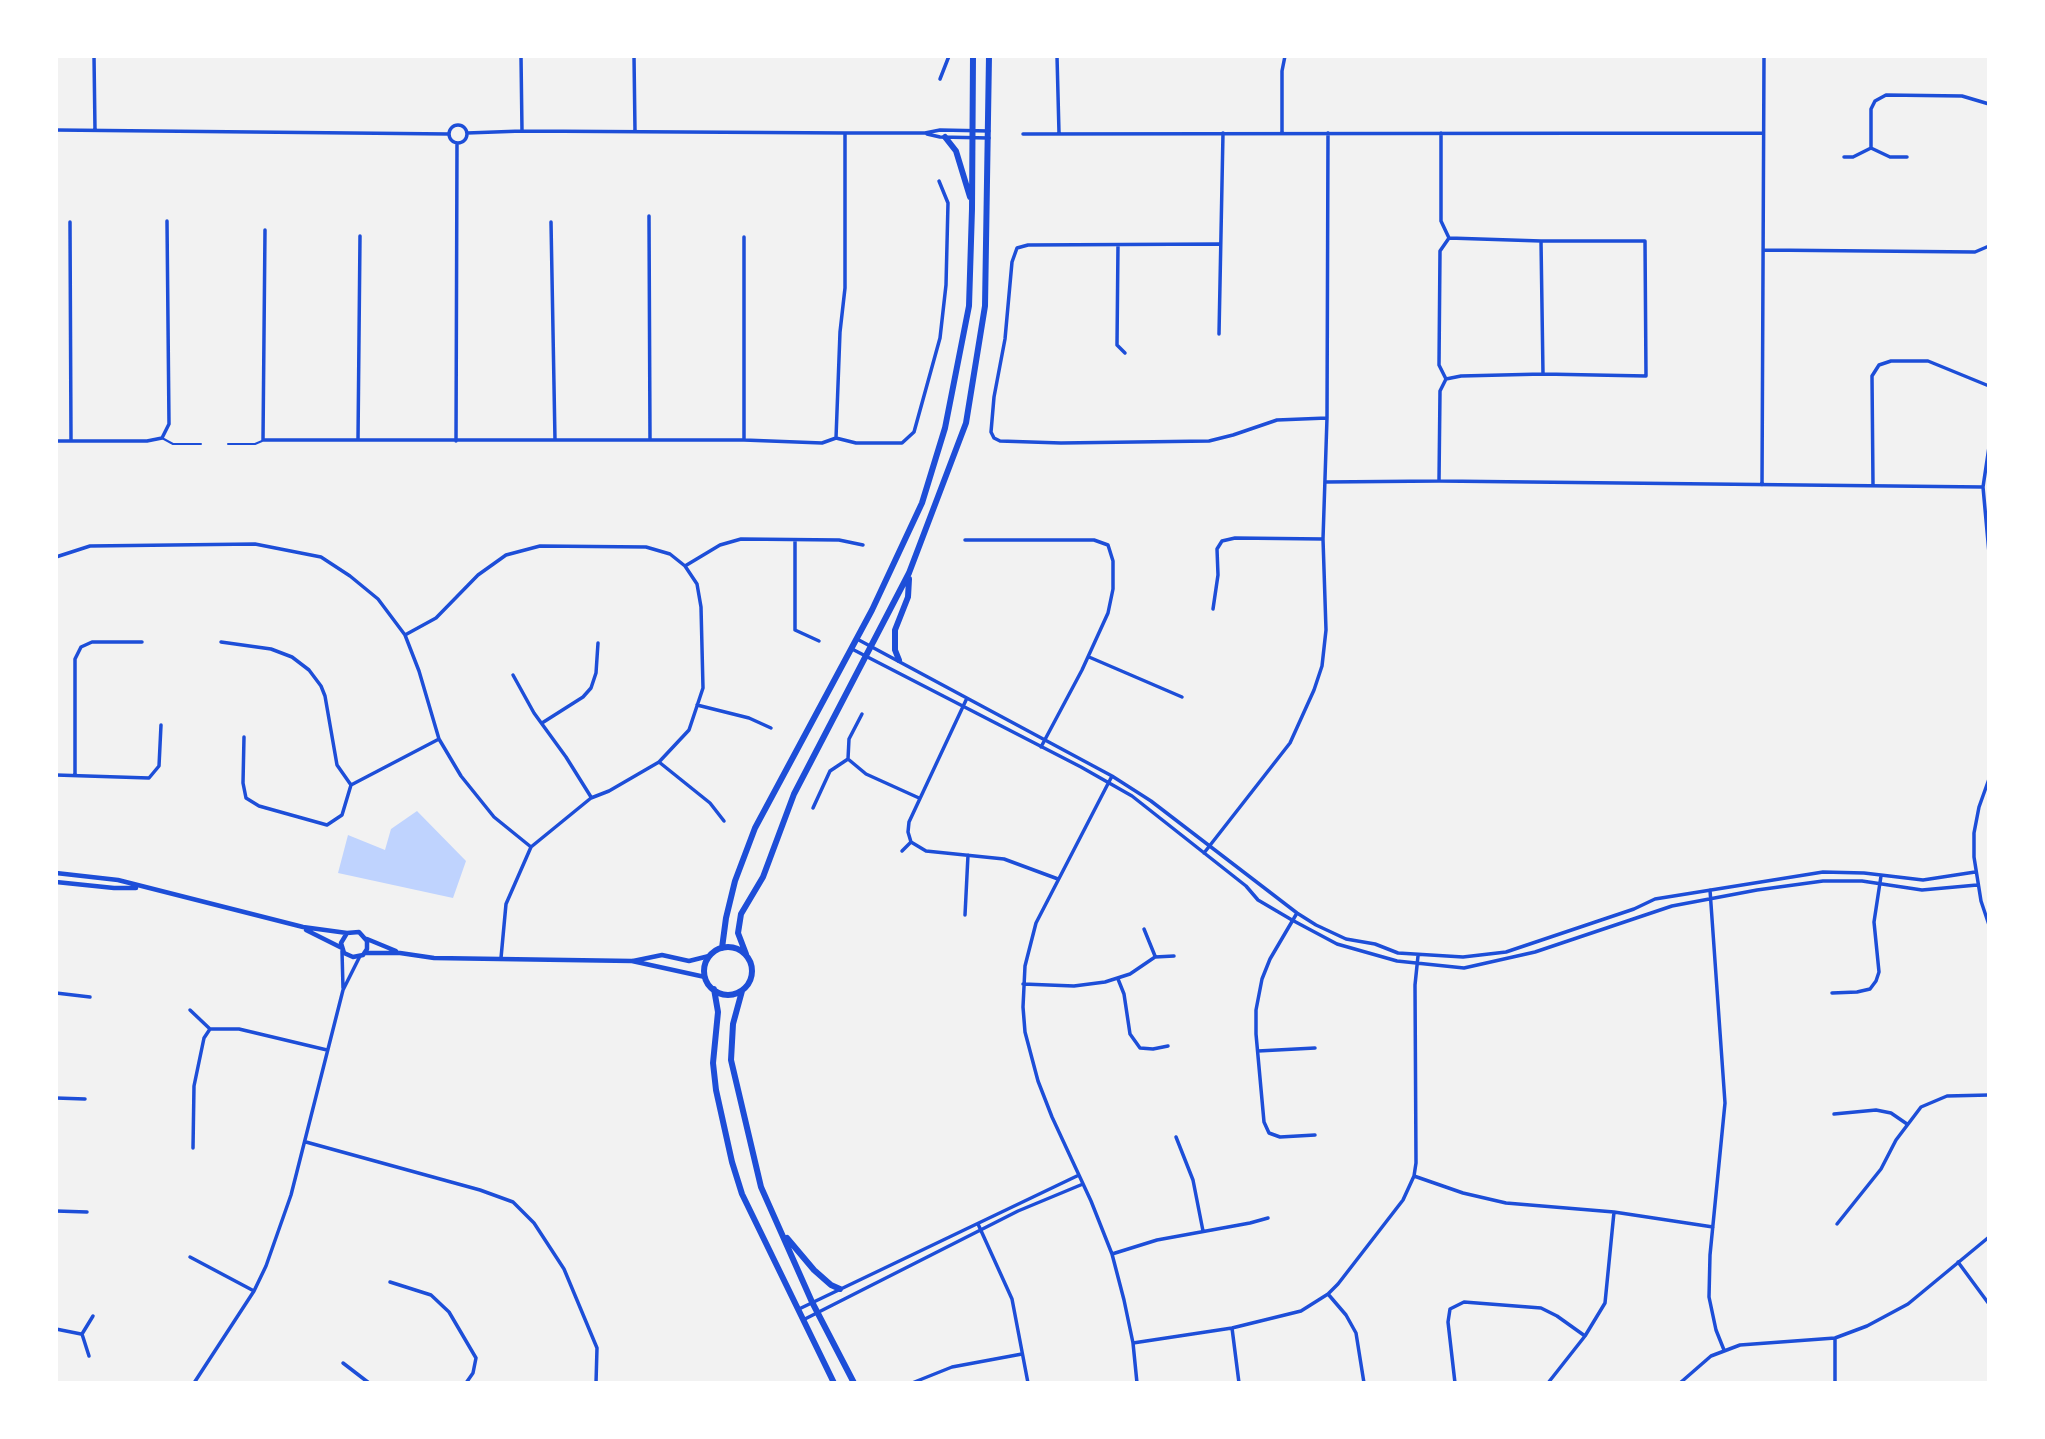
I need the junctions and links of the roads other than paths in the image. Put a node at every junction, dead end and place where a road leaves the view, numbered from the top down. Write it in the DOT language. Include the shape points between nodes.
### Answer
graph roads {
  1 [pos="94,56"];
  2 [pos="521,56"];
  3 [pos="634,56"];
  4 [pos="949,56"];
  5 [pos="973,56"];
  6 [pos="989,56"];
  7 [pos="1057,56"];
  8 [pos="1285,56"];
  9 [pos="1764,56"];
  10 [pos="940,79"];
  11 [pos="1989,104"];
  12 [pos="56,130"];
  13 [pos="95,130"];
  14 [pos="522,131"];
  15 [pos="635,131"];
  16 [pos="1059,132"];
  17 [pos="467,133"];
  18 [pos="845,133"];
  19 [pos="925,133"];
  20 [pos="1223,133"];
  21 [pos="1282,133"];
  22 [pos="1328,133"];
  23 [pos="1441,133"];
  24 [pos="1763,133"];
  25 [pos="449,134"];
  26 [pos="973,134"];
  27 [pos="990,134"];
  28 [pos="1023,134"];
  29 [pos="945,137"];
  30 [pos="457,143"];
  31 [pos="1871,148"];
  32 [pos="1844,157"];
  33 [pos="1907,157"];
  34 [pos="939,181"];
  35 [pos="972,209"];
  36 [pos="649,216"];
  37 [pos="167,221"];
  38 [pos="70,222"];
  39 [pos="551,222"];
  40 [pos="265,230"];
  41 [pos="360,236"];
  42 [pos="744,237"];
  43 [pos="1449,238"];
  44 [pos="1541,241"];
  45 [pos="1219,244"];
  46 [pos="1118,245"];
  47 [pos="1989,246"];
  48 [pos="1763,250"];
  49 [pos="1219,334"];
  50 [pos="1125,353"];
  51 [pos="1544,374"];
  52 [pos="1447,379"];
  53 [pos="1989,386"];
  54 [pos="1327,418"];
  55 [pos="162,438"];
  56 [pos="836,438"];
  57 [pos="263,440"];
  58 [pos="358,440"];
  59 [pos="650,440"];
  60 [pos="744,440"];
  61 [pos="56,441"];
  62 [pos="71,441"];
  63 [pos="456,441"];
  64 [pos="555,441"];
  65 [pos="201,444"];
  66 [pos="228,444"];
  67 [pos="1989,447"];
  68 [pos="1439,481"];
  69 [pos="1325,482"];
  70 [pos="1762,485"];
  71 [pos="1873,485"];
  72 [pos="1983,487"];
  73 [pos="965,540"];
  74 [pos="1323,540"];
  75 [pos="795,541"];
  76 [pos="863,545"];
  77 [pos="1989,553"];
  78 [pos="56,557"];
  79 [pos="685,566"];
  80 [pos="909,573"];
  81 [pos="1213,608"];
  82 [pos="405,635"];
  83 [pos="858,639"];
  84 [pos="818,641"];
  85 [pos="142,642"];
  86 [pos="221,642"];
  87 [pos="598,643"];
  88 [pos="873,646"];
  89 [pos="852,649"];
  90 [pos="867,656"];
  91 [pos="1089,657"];
  92 [pos="899,660"];
  93 [pos="513,675"];
  94 [pos="1182,697"];
  95 [pos="967,698"];
  96 [pos="697,705"];
  97 [pos="964,706"];
  98 [pos="862,714"];
  99 [pos="542,724"];
  100 [pos="161,725"];
  101 [pos="771,728"];
  102 [pos="244,737"];
  103 [pos="439,738"];
  104 [pos="1045,740"];
  105 [pos="1041,747"];
  106 [pos="848,759"];
  107 [pos="659,762"];
  108 [pos="56,775"];
  109 [pos="75,775"];
  110 [pos="1112,776"];
  111 [pos="1989,779"];
  112 [pos="1108,783"];
  113 [pos="351,785"];
  114 [pos="591,797"];
  115 [pos="920,799"];
  116 [pos="813,808"];
  117 [pos="724,821"];
  118 [pos="911,842"];
  119 [pos="1209,846"];
  120 [pos="531,847"];
  121 [pos="902,851"];
  122 [pos="1204,853"];
  123 [pos="968,855"];
  124 [pos="1975,872"];
  125 [pos="56,873"];
  126 [pos="1881,876"];
  127 [pos="1058,879"];
  128 [pos="56,882"];
  129 [pos="1879,884"];
  130 [pos="1977,884"];
  131 [pos="140,888"];
  132 [pos="1710,890"];
  133 [pos="1712,898"];
  134 [pos="1297,913"];
  135 [pos="965,915"];
  136 [pos="1292,920"];
  137 [pos="1989,926"];
  138 [pos="303,928"];
  139 [pos="1144,929"];
  140 [pos="346,933"];
  141 [pos="367,939"];
  142 [pos="722,948"];
  143 [pos="342,949"];
  144 [pos="400,953"];
  145 [pos="746,954"];
  146 [pos="362,955"];
  147 [pos="709,956"];
  148 [pos="1174,956"];
  149 [pos="1418,956"];
  150 [pos="1155,957"];
  151 [pos="501,958"];
  152 [pos="632,961"];
  153 [pos="1417,963"];
  154 [pos="705,977"];
  155 [pos="1118,978"];
  156 [pos="1023,984"];
  157 [pos="714,989"];
  158 [pos="343,990"];
  159 [pos="742,990"];
  160 [pos="56,993"];
  161 [pos="1832,993"];
  162 [pos="90,997"];
  163 [pos="190,1010"];
  164 [pos="209,1029"];
  165 [pos="1168,1046"];
  166 [pos="1315,1048"];
  167 [pos="327,1050"];
  168 [pos="1258,1051"];
  169 [pos="1989,1095"];
  170 [pos="56,1098"];
  171 [pos="85,1099"];
  172 [pos="1834,1114"];
  173 [pos="1907,1124"];
  174 [pos="1315,1135"];
  175 [pos="1176,1137"];
  176 [pos="306,1142"];
  177 [pos="193,1149"];
  178 [pos="1079,1175"];
  179 [pos="1414,1176"];
  180 [pos="1083,1184"];
  181 [pos="56,1211"];
  182 [pos="1614,1212"];
  183 [pos="87,1213"];
  184 [pos="1268,1218"];
  185 [pos="978,1224"];
  186 [pos="1837,1224"];
  187 [pos="1713,1227"];
  188 [pos="779,1228"];
  189 [pos="981,1230"];
  190 [pos="1203,1231"];
  191 [pos="1989,1237"];
  192 [pos="1112,1254"];
  193 [pos="190,1257"];
  194 [pos="1958,1262"];
  195 [pos="390,1282"];
  196 [pos="840,1289"];
  197 [pos="254,1292"];
  198 [pos="1328,1294"];
  199 [pos="812,1302"];
  200 [pos="1989,1304"];
  201 [pos="798,1310"];
  202 [pos="818,1313"];
  203 [pos="93,1316"];
  204 [pos="803,1320"];
  205 [pos="1232,1328"];
  206 [pos="56,1329"];
  207 [pos="82,1334"];
  208 [pos="1585,1336"];
  209 [pos="1835,1338"];
  210 [pos="1133,1343"];
  211 [pos="1724,1350"];
  212 [pos="1022,1354"];
  213 [pos="89,1356"];
  214 [pos="343,1363"];
  215 [pos="194,1383"];
  216 [pos="369,1383"];
  217 [pos="466,1383"];
  218 [pos="596,1383"];
  219 [pos="834,1383"];
  220 [pos="854,1383"];
  221 [pos="912,1383"];
  222 [pos="1028,1383"];
  223 [pos="1137,1383"];
  224 [pos="1239,1383"];
  225 [pos="1364,1383"];
  226 [pos="1455,1383"];
  227 [pos="1549,1383"];
  228 [pos="1680,1383"];
  229 [pos="1835,1383"];
  1 -- 13 [label="street"];
  2 -- 14 [label="street"];
  3 -- 15 [label="street"];
  4 -- 10 [label="street"];
  5 -- 26 [label="main road"];
  6 -- 27 [label="main road"];
  7 -- 16 [label="street"];
  8 -- 21 [label="street"];
  9 -- 24 [label="street"];
  11 -- 31 [label="street" via="1962,96 1886,95 1875,101 1871,110"];
  12 -- 13 [label="street"];
  13 -- 25 [label="street"];
  14 -- 15 [label="street"];
  14 -- 17 [label="street"];
  15 -- 18 [label="street"];
  16 -- 20 [label="street"];
  16 -- 28 [label="street"];
  17 -- 25 [label="street" via="457,125"];
  17 -- 30 [label="street"];
  18 -- 19 [label="street"];
  18 -- 56 [label="street" via="845,288"];
  19 -- 26 [label="street"];
  19 -- 29 [label="street"];
  20 -- 21 [label="street"];
  20 -- 45 [label="street"];
  21 -- 22 [label="street"];
  22 -- 23 [label="street"];
  22 -- 54 [label="street"];
  23 -- 24 [label="street"];
  23 -- 43 [label="street" via="1441,221"];
  24 -- 48 [label="street"];
  25 -- 30 [label="street"];
  26 -- 27 [label="street"];
  26 -- 27 [label="street"];
  26 -- 29 [label="street"];
  26 -- 35 [label="main road"];
  27 -- 80 [label="main road" via="985,306 966,423"];
  29 -- 35 [label="main road" via="956,151"];
  30 -- 63 [label="street"];
  31 -- 32 [label="street"];
  31 -- 33 [label="street" via="1890,157"];
  34 -- 56 [label="street" via="948,203 946,285 940,338 914,432 902,443"];
  35 -- 83 [label="main road" via="968,306 945,428 922,503"];
  36 -- 59 [label="street"];
  37 -- 55 [label="street" via="169,424"];
  38 -- 62 [label="street"];
  39 -- 64 [label="street"];
  40 -- 57 [label="street"];
  41 -- 58 [label="street"];
  42 -- 60 [label="street"];
  43 -- 44 [label="street"];
  43 -- 52 [label="street" via="1440,251 1438,365"];
  44 -- 51 [label="street"];
  44 -- 51 [label="street" via="1645,241 1646,376"];
  45 -- 46 [label="street"];
  45 -- 49 [label="street"];
  46 -- 50 [label="street" via="1117,345"];
  46 -- 54 [label="street" via="1017,248 994,397 994,438 1000,442 1061,443 1209,441 1277,420"];
  47 -- 48 [label="street" via="1975,252"];
  48 -- 70 [label="street"];
  51 -- 52 [label="street"];
  52 -- 68 [label="street" via="1440,391"];
  53 -- 71 [label="street" via="1928,361 1879,365 1872,376"];
  54 -- 69 [label="street"];
  55 -- 62 [label="street"];
  55 -- 65 [label="lane" via="173,444"];
  56 -- 60 [label="street" via="822,443"];
  57 -- 58 [label="street"];
  57 -- 66 [label="lane"];
  58 -- 63 [label="street"];
  59 -- 60 [label="street"];
  59 -- 64 [label="street"];
  61 -- 62 [label="street"];
  63 -- 64 [label="street"];
  67 -- 72 [label="street"];
  68 -- 69 [label="street"];
  68 -- 70 [label="street"];
  69 -- 74 [label="street"];
  70 -- 71 [label="street"];
  71 -- 72 [label="street"];
  72 -- 77 [label="street"];
  73 -- 91 [label="street" via="1094,540 1108,545 1113,561 1111,601"];
  74 -- 81 [label="street" via="1222,541 1217,548"];
  74 -- 119 [label="street" via="1326,630 1314,690 1290,743"];
  75 -- 76 [label="street" via="839,540"];
  75 -- 79 [label="street" via="741,539 720,545"];
  75 -- 84 [label="street" via="795,630"];
  78 -- 82 [label="street" via="90,546 255,544 321,557 377,599"];
  79 -- 82 [label="street" via="670,554 646,547 540,546 520,550 488,566 436,618"];
  79 -- 96 [label="street" via="696,584 701,607 703,688"];
  80 -- 88 [label="main road"];
  80 -- 92 [label="main road" via="908,597 895,630"];
  82 -- 103 [label="street"];
  83 -- 88 [label="street"];
  83 -- 89 [label="main road"];
  85 -- 109 [label="street" via="92,642 81,647 75,659"];
  86 -- 113 [label="street" via="271,649 309,670 325,695 337,765"];
  87 -- 99 [label="street" via="591,688"];
  88 -- 90 [label="main road"];
  88 -- 92 [label="street"];
  89 -- 90 [label="street"];
  89 -- 142 [label="main road" via="755,828 736,880"];
  90 -- 97 [label="street"];
  90 -- 145 [label="main road" via="794,794 763,877 741,914 738,933"];
  91 -- 94 [label="street"];
  91 -- 104 [label="street"];
  92 -- 95 [label="street"];
  93 -- 99 [label="street"];
  95 -- 97 [label="street"];
  95 -- 104 [label="street"];
  96 -- 101 [label="street"];
  96 -- 107 [label="street" via="689,730"];
  97 -- 105 [label="street"];
  97 -- 115 [label="street"];
  98 -- 106 [label="street" via="849,739"];
  99 -- 114 [label="street"];
  100 -- 109 [label="street" via="159,766 149,778"];
  102 -- 113 [label="street" via="244,793 251,803 327,825 342,815"];
  103 -- 113 [label="street"];
  103 -- 120 [label="street" via="461,776 494,817"];
  104 -- 105 [label="street"];
  104 -- 110 [label="street"];
  105 -- 112 [label="street"];
  106 -- 115 [label="street" via="866,774"];
  106 -- 116 [label="street" via="830,771"];
  107 -- 114 [label="street"];
  107 -- 117 [label="street" via="710,803"];
  108 -- 109 [label="street"];
  110 -- 112 [label="street"];
  110 -- 119 [label="street"];
  111 -- 124 [label="street" via="1974,833"];
  112 -- 122 [label="street" via="1151,810"];
  112 -- 127 [label="street"];
  114 -- 120 [label="street"];
  115 -- 118 [label="street" via="909,822"];
  118 -- 121 [label="street"];
  118 -- 123 [label="street" via="926,851"];
  119 -- 122 [label="street"];
  119 -- 134 [label="street"];
  120 -- 151 [label="street" via="506,904"];
  122 -- 136 [label="street" via="1258,900"];
  123 -- 127 [label="street" via="1013,861"];
  123 -- 135 [label="street"];
  124 -- 126 [label="street" via="1923,880"];
  124 -- 130 [label="street"];
  125 -- 131 [label="street" via="118,880"];
  126 -- 129 [label="street"];
  126 -- 132 [label="street" via="1823,873"];
  127 -- 156 [label="street" via="1036,923"];
  128 -- 131 [label="street"];
  129 -- 130 [label="street" via="1922,890"];
  129 -- 133 [label="street" via="1823,881"];
  129 -- 161 [label="street" via="1874,922 1876,981 1870,989"];
  130 -- 137 [label="street"];
  131 -- 138 [label="street"];
  132 -- 133 [label="street"];
  132 -- 149 [label="street" via="1648,901 1506,952"];
  133 -- 153 [label="street" via="1638,916 1497,961 1464,968"];
  133 -- 187 [label="street" via="1725,1103"];
  134 -- 136 [label="street"];
  134 -- 149 [label="street" via="1346,939"];
  136 -- 153 [label="street" via="1337,944"];
  136 -- 168 [label="street" via="1270,959 1258,994"];
  138 -- 140 [label="street"];
  138 -- 143 [label="street"];
  139 -- 150 [label="street"];
  140 -- 141 [label="street" via="356,931"];
  140 -- 143 [label="street"];
  141 -- 144 [label="street"];
  141 -- 146 [label="street"];
  142 -- 145 [label="main road"];
  142 -- 147 [label="main road"];
  143 -- 146 [label="street" via="350,957"];
  143 -- 158 [label="street"];
  144 -- 146 [label="street"];
  144 -- 151 [label="street"];
  145 -- 159 [label="main road" via="752,975"];
  146 -- 158 [label="street"];
  147 -- 152 [label="street" via="689,961 662,955"];
  147 -- 154 [label="main road"];
  148 -- 150 [label="street"];
  149 -- 153 [label="street"];
  150 -- 155 [label="street"];
  151 -- 152 [label="street"];
  152 -- 154 [label="street"];
  153 -- 179 [label="street"];
  154 -- 157 [label="main road"];
  155 -- 156 [label="street" via="1074,986"];
  155 -- 165 [label="street" via="1130,1034 1140,1048"];
  156 -- 178 [label="street" via="1025,1031 1035,1068"];
  157 -- 159 [label="main road" via="727,994"];
  157 -- 201 [label="main road" via="718,1012 715,1077 732,1162 742,1194"];
  158 -- 167 [label="street"];
  159 -- 188 [label="main road" via="733,1024 731,1060 761,1187"];
  160 -- 162 [label="street"];
  163 -- 164 [label="street"];
  164 -- 167 [label="street" via="239,1029"];
  164 -- 177 [label="street" via="194,1086"];
  166 -- 168 [label="street"];
  167 -- 176 [label="street"];
  168 -- 174 [label="street" via="1269,1133 1280,1137"];
  169 -- 173 [label="street" via="1947,1096 1921,1107"];
  170 -- 171 [label="street"];
  172 -- 173 [label="street" via="1876,1110"];
  173 -- 186 [label="street" via="1881,1169"];
  175 -- 190 [label="street" via="1192,1180"];
  176 -- 197 [label="street" via="281,1228"];
  176 -- 218 [label="street" via="513,1202 534,1223 564,1269 597,1348"];
  178 -- 180 [label="street"];
  178 -- 185 [label="street"];
  179 -- 182 [label="street" via="1506,1203"];
  179 -- 198 [label="street" via="1403,1200"];
  180 -- 189 [label="street"];
  180 -- 192 [label="street"];
  181 -- 183 [label="street"];
  182 -- 187 [label="street"];
  182 -- 208 [label="street" via="1605,1303"];
  184 -- 190 [label="street"];
  185 -- 189 [label="street"];
  185 -- 196 [label="street"];
  187 -- 211 [label="street" via="1709,1297"];
  188 -- 196 [label="main road" via="804,1261"];
  188 -- 199 [label="main road"];
  189 -- 202 [label="street"];
  189 -- 212 [label="street" via="1012,1299"];
  190 -- 192 [label="street"];
  191 -- 194 [label="street"];
  192 -- 210 [label="street"];
  193 -- 197 [label="street"];
  194 -- 200 [label="street"];
  194 -- 209 [label="street" via="1908,1304"];
  195 -- 217 [label="street" via="431,1295 449,1312 476,1358"];
  196 -- 199 [label="street"];
  197 -- 215 [label="street"];
  198 -- 205 [label="street" via="1301,1311"];
  198 -- 225 [label="street" via="1356,1334"];
  199 -- 201 [label="street"];
  199 -- 202 [label="main road"];
  201 -- 204 [label="main road"];
  202 -- 204 [label="street"];
  202 -- 220 [label="main road"];
  203 -- 207 [label="street"];
  204 -- 219 [label="main road"];
  205 -- 210 [label="street"];
  205 -- 224 [label="street"];
  206 -- 207 [label="street"];
  207 -- 213 [label="street"];
  208 -- 226 [label="street" via="1541,1308 1464,1302 1450,1309 1448,1322"];
  208 -- 227 [label="street"];
  209 -- 211 [label="street"];
  209 -- 229 [label="street"];
  210 -- 223 [label="street"];
  211 -- 228 [label="street"];
  212 -- 221 [label="street" via="952,1367"];
  212 -- 222 [label="street"];
  214 -- 216 [label="street"];
}
